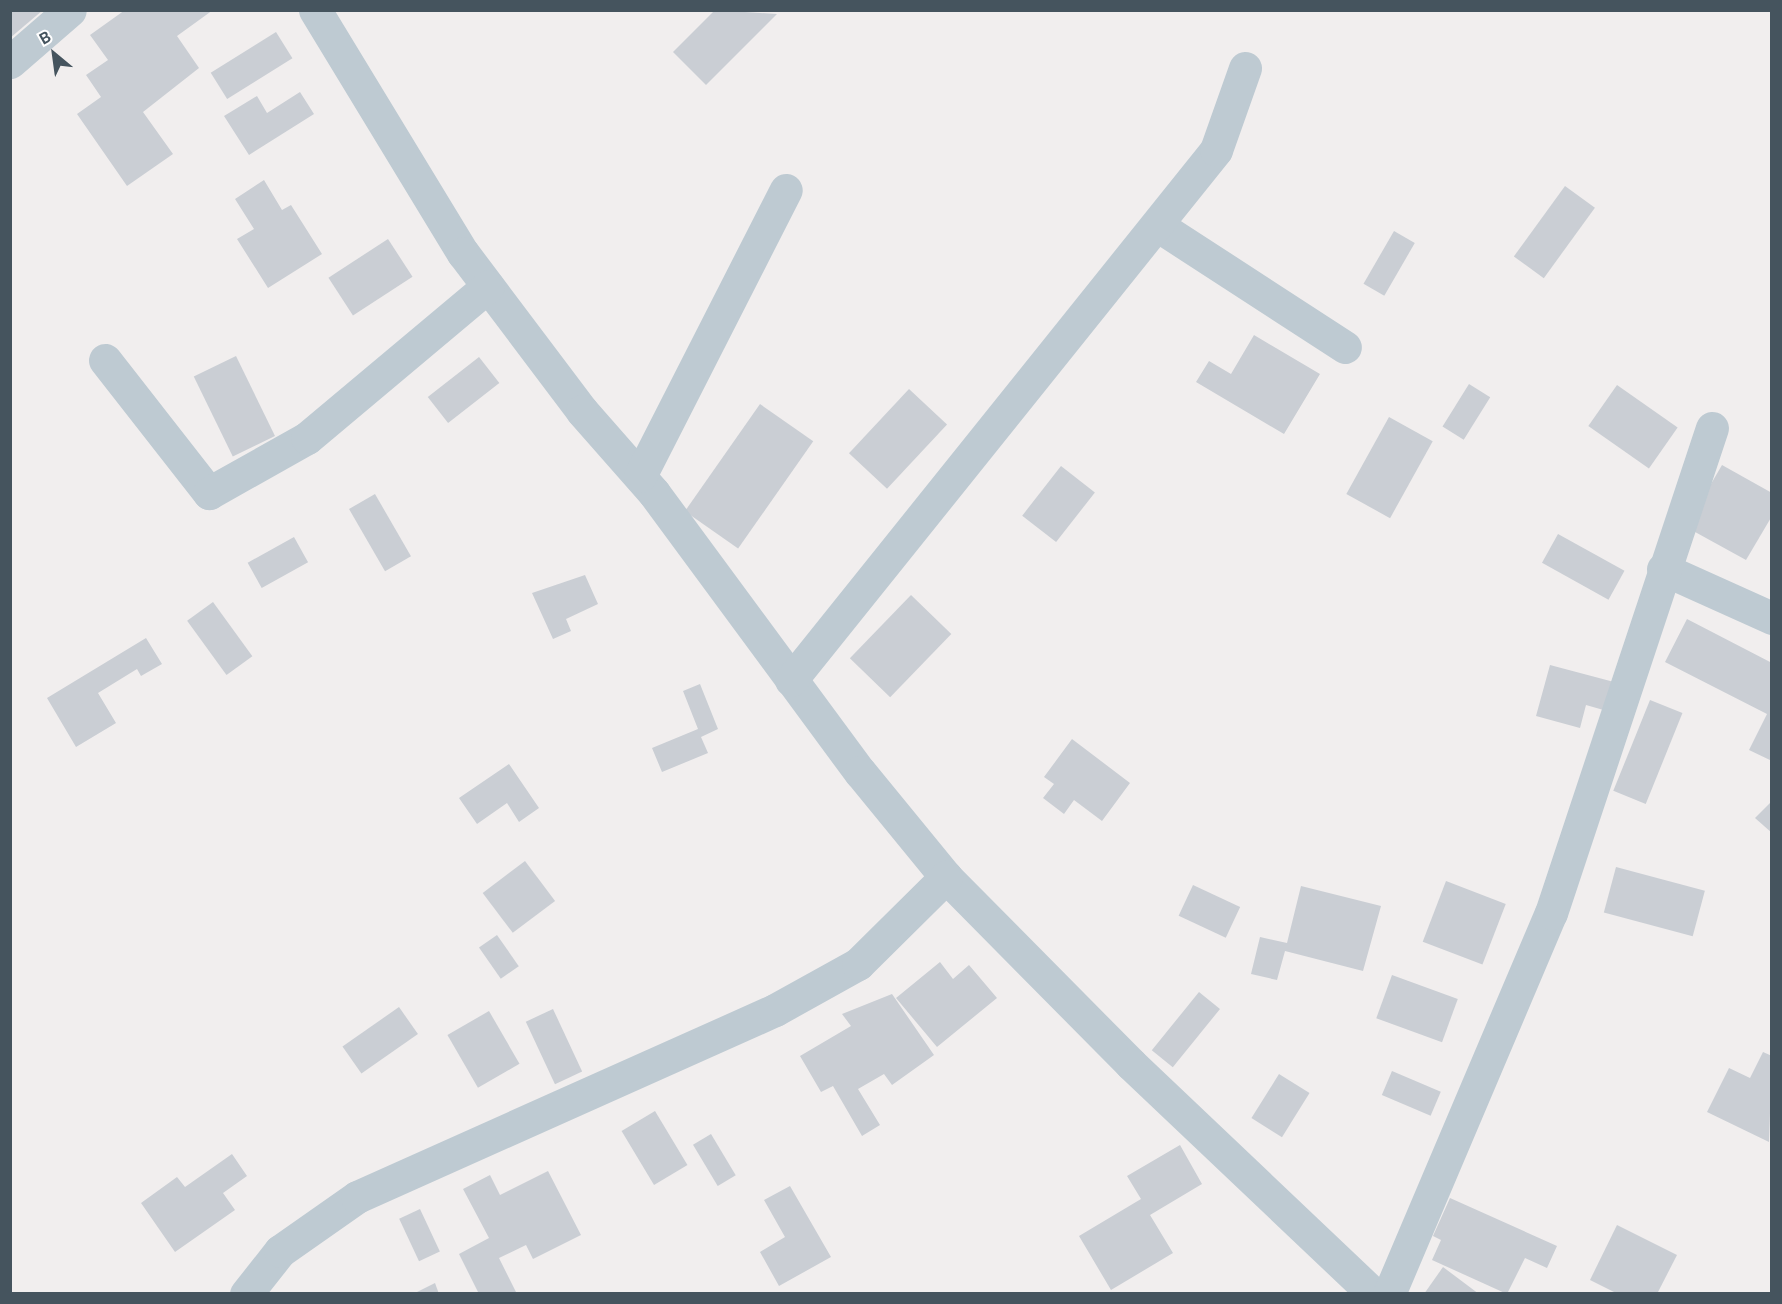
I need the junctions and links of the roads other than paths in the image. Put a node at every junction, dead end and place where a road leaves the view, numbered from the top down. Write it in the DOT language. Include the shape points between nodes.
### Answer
graph roads {
  1 [pos="70,10"];
  2 [pos="315,10"];
  3 [pos="10,62"];
  4 [pos="1245,68"];
  5 [pos="786,190"];
  6 [pos="1157,225"];
  7 [pos="488,286"];
  8 [pos="1345,347"];
  9 [pos="105,360"];
  10 [pos="1712,428"];
  11 [pos="640,476"];
  12 [pos="1663,569"];
  13 [pos="1772,618"];
  14 [pos="791,680"];
  15 [pos="946,877"];
  16 [pos="246,1293"];
  17 [pos="1373,1293"];
  18 [pos="1389,1293"];
  1 -- 3 [label="street"];
  2 -- 7 [label="street" via="417,183"];
  4 -- 6 [label="street" via="1216,150"];
  5 -- 11 [label="street"];
  6 -- 8 [label="street"];
  6 -- 14 [label="street"];
  7 -- 9 [label="street" via="307,438 209,493"];
  7 -- 11 [label="street" via="582,411"];
  10 -- 12 [label="street"];
  11 -- 14 [label="street"];
  12 -- 13 [label="street"];
  12 -- 18 [label="street" via="1551,913"];
  14 -- 15 [label="street"];
  15 -- 16 [label="street" via="858,964 775,1010 357,1197 280,1251"];
  15 -- 17 [label="street" via="1131,1064"];
}
